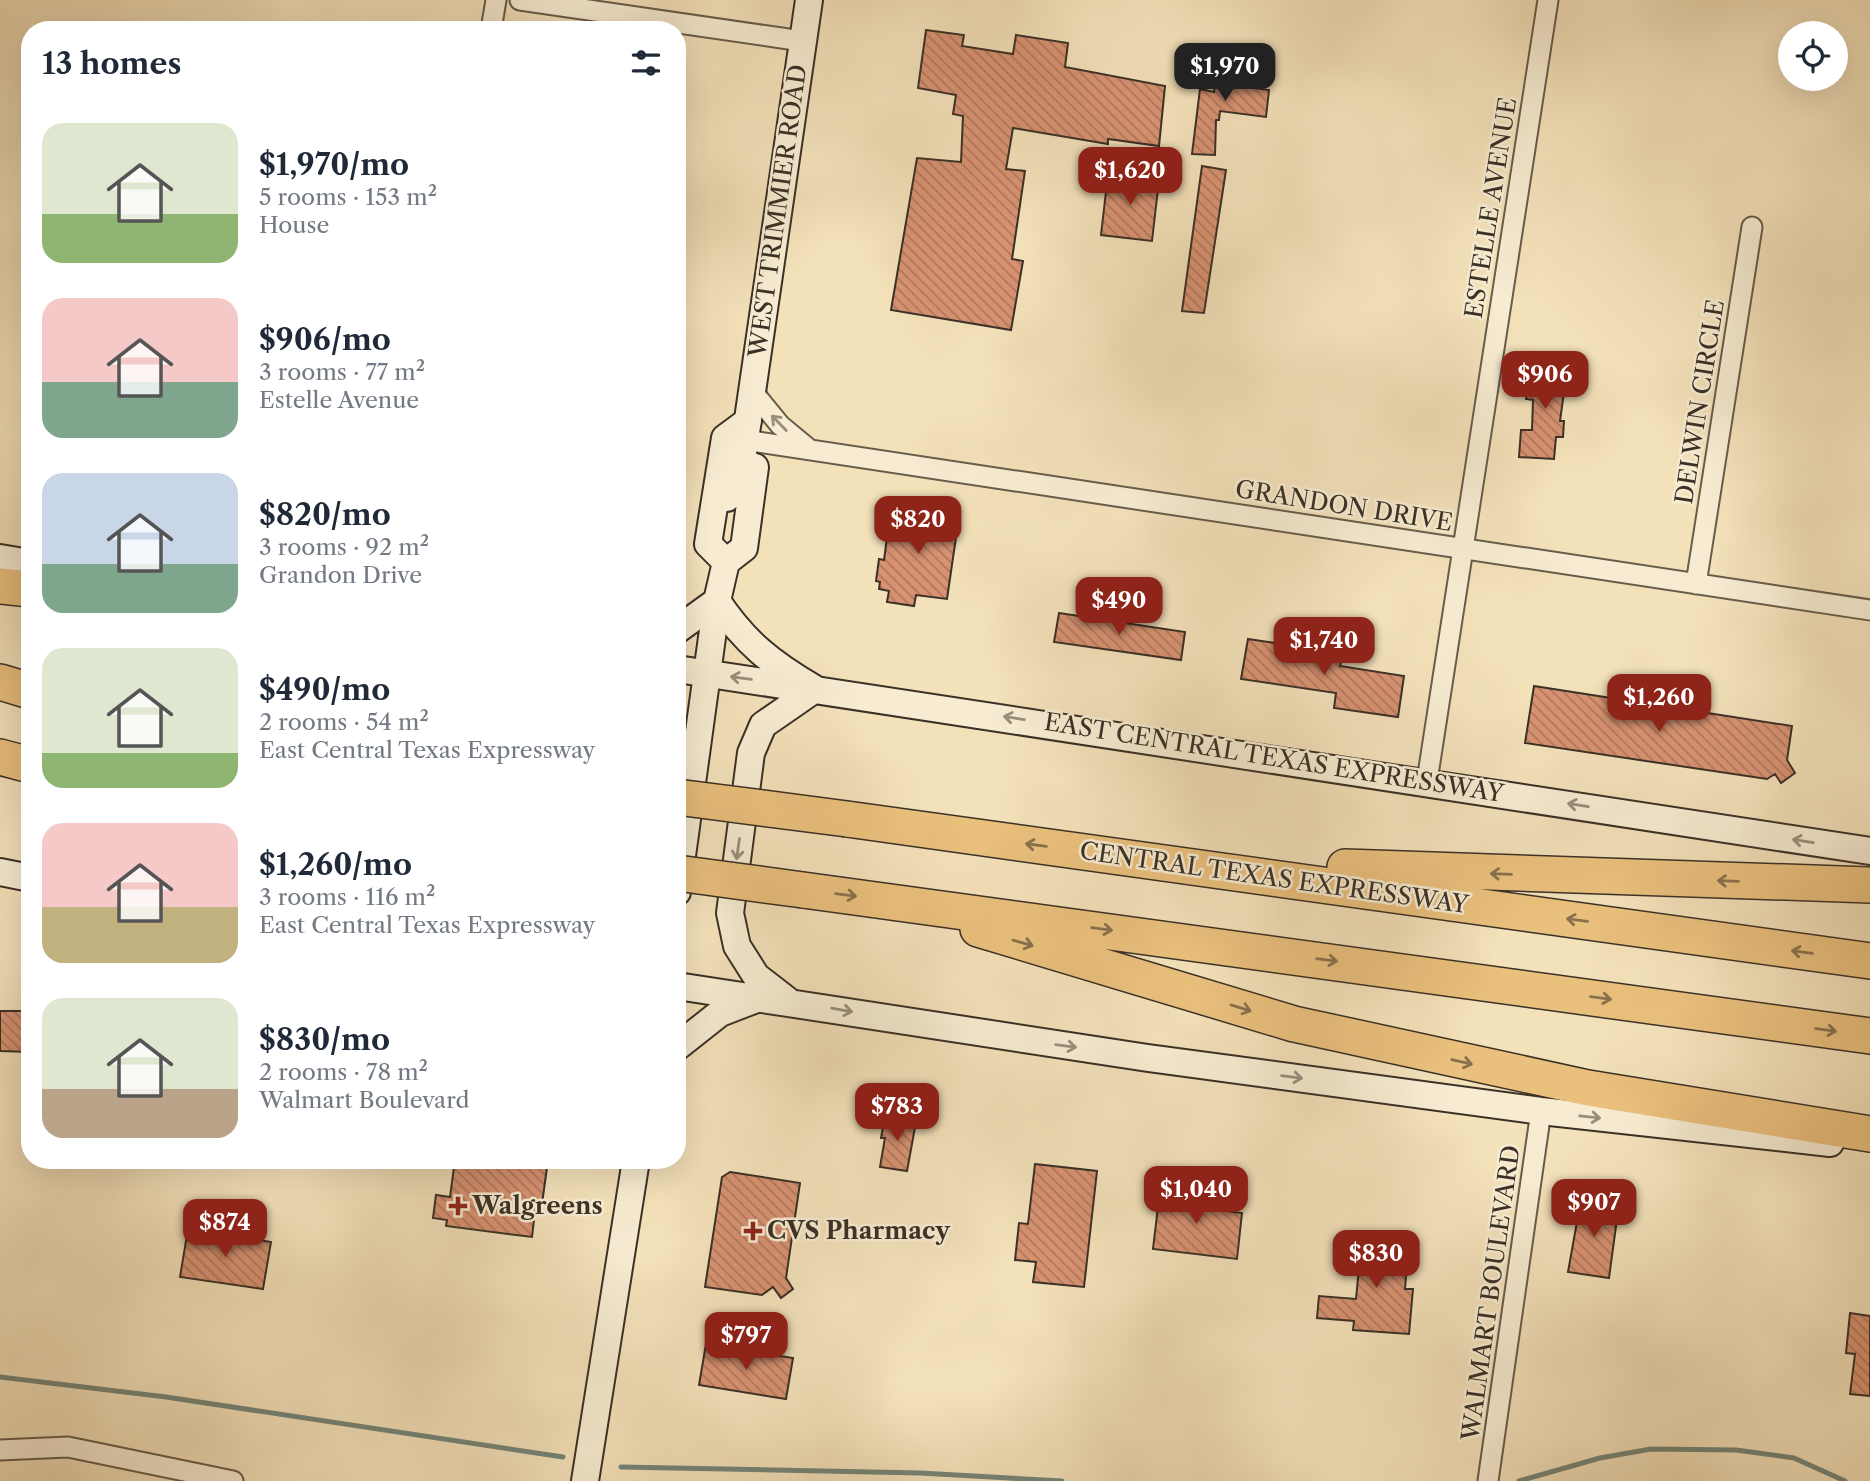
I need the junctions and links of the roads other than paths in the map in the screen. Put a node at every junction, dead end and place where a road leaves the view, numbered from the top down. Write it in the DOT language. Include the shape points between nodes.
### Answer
graph roads {
  1 [pos="496,0"];
  2 [pos="520,0"];
  3 [pos="809,0"];
  4 [pos="1548,0"];
  5 [pos="492,21"];
  6 [pos="664,21"];
  7 [pos="686,24"];
  8 [pos="802,41"];
  9 [pos="1752,226"];
  10 [pos="753,391"];
  11 [pos="753,432"];
  12 [pos="810,449"];
  13 [pos="1463,549"];
  14 [pos="0,558"];
  15 [pos="21,562"];
  16 [pos="726,562"];
  17 [pos="1696,584"];
  18 [pos="0,586"];
  19 [pos="21,588"];
  20 [pos="718,601"];
  21 [pos="1870,610"];
  22 [pos="686,624"];
  23 [pos="686,670"];
  24 [pos="710,674"];
  25 [pos="0,682"];
  26 [pos="21,688"];
  27 [pos="815,689"];
  28 [pos="0,757"];
  29 [pos="21,763"];
  30 [pos="1427,781"];
  31 [pos="686,798"];
  32 [pos="686,833"];
  33 [pos="1870,851"];
  34 [pos="1214,870"];
  35 [pos="0,872"];
  36 [pos="686,874"];
  37 [pos="21,876"];
  38 [pos="1870,885"];
  39 [pos="888,900"];
  40 [pos="1870,961"];
  41 [pos="686,987"];
  42 [pos="761,997"];
  43 [pos="788,1001"];
  44 [pos="1870,1036"];
  45 [pos="686,1040"];
  46 [pos="1541,1111"];
  47 [pos="1870,1134"];
  48 [pos="1870,1148"];
  49 [pos="635,1169"];
  50 [pos="0,1450"];
  51 [pos="233,1481"];
  52 [pos="585,1481"];
  53 [pos="1488,1481"];
  1 -- 5 [label="street"];
  2 -- 6 [label="street"];
  3 -- 8 [label="main road, WEST TRIMMIER ROAD"];
  4 -- 13 [label="street, ESTELLE AVENUE"];
  7 -- 8 [label="street"];
  8 -- 10 [label="main road, WEST TRIMMIER ROAD"];
  9 -- 17 [label="street, DELWIN CIRCLE"];
  10 -- 11 [label="main road, WEST TRIMMIER ROAD"];
  12 -- 10 [label="street, GRANDON DRIVE, one-way" via="780,425"];
  11 -- 12 [label="street, GRANDON DRIVE"];
  11 -- 16 [label="main road, WEST TRIMMIER ROAD" via="744,548"];
  11 -- 16 [label="main road" via="725,438 709,544"];
  12 -- 13 [label="street, GRANDON DRIVE"];
  13 -- 17 [label="street, GRANDON DRIVE"];
  13 -- 30 [label="street, ESTELLE AVENUE"];
  14 -- 15 [label="main road"];
  16 -- 20 [label="main road, WEST TRIMMIER ROAD"];
  17 -- 21 [label="street, GRANDON DRIVE"];
  18 -- 19 [label="highway"];
  20 -- 22 [label="main road"];
  20 -- 24 [label="main road, WEST TRIMMIER ROAD"];
  20 -- 27 [label="main road" via="759,652"];
  23 -- 24 [label="main road, EAST CENTRAL TEXAS EXPRESSWAY"];
  27 -- 24 [label="main road, EAST CENTRAL TEXAS EXPRESSWAY, one-way"];
  24 -- 32 [label="main road, WEST TRIMMIER ROAD"];
  25 -- 26 [label="highway"];
  30 -- 27 [label="main road, EAST CENTRAL TEXAS EXPRESSWAY, one-way"];
  27 -- 43 [label="main road, one-way" via="764,725 751,753 730,913 737,946 756,976"];
  28 -- 29 [label="highway"];
  33 -- 30 [label="main road, EAST CENTRAL TEXAS EXPRESSWAY, one-way"];
  34 -- 31 [label="highway, CENTRAL TEXAS EXPRESSWAY, one-way, bridge"];
  38 -- 34 [label="highway, one-way" via="1250,862"];
  40 -- 34 [label="highway, CENTRAL TEXAS EXPRESSWAY, one-way"];
  35 -- 37 [label="main road"];
  36 -- 39 [label="highway, one-way, bridge"];
  39 -- 44 [label="highway, one-way"];
  39 -- 47 [label="highway, one-way" via="1294,1024 1588,1088"];
  41 -- 42 [label="main road"];
  42 -- 43 [label="main road"];
  42 -- 45 [label="main road" via="720,1013"];
  43 -- 46 [label="main road, one-way" via="1005,1038"];
  46 -- 48 [label="main road, one-way"];
  46 -- 53 [label="street, WALMART BOULEVARD"];
  49 -- 52 [label="main road"];
  50 -- 51 [label="street" via="68,1447"];
}
